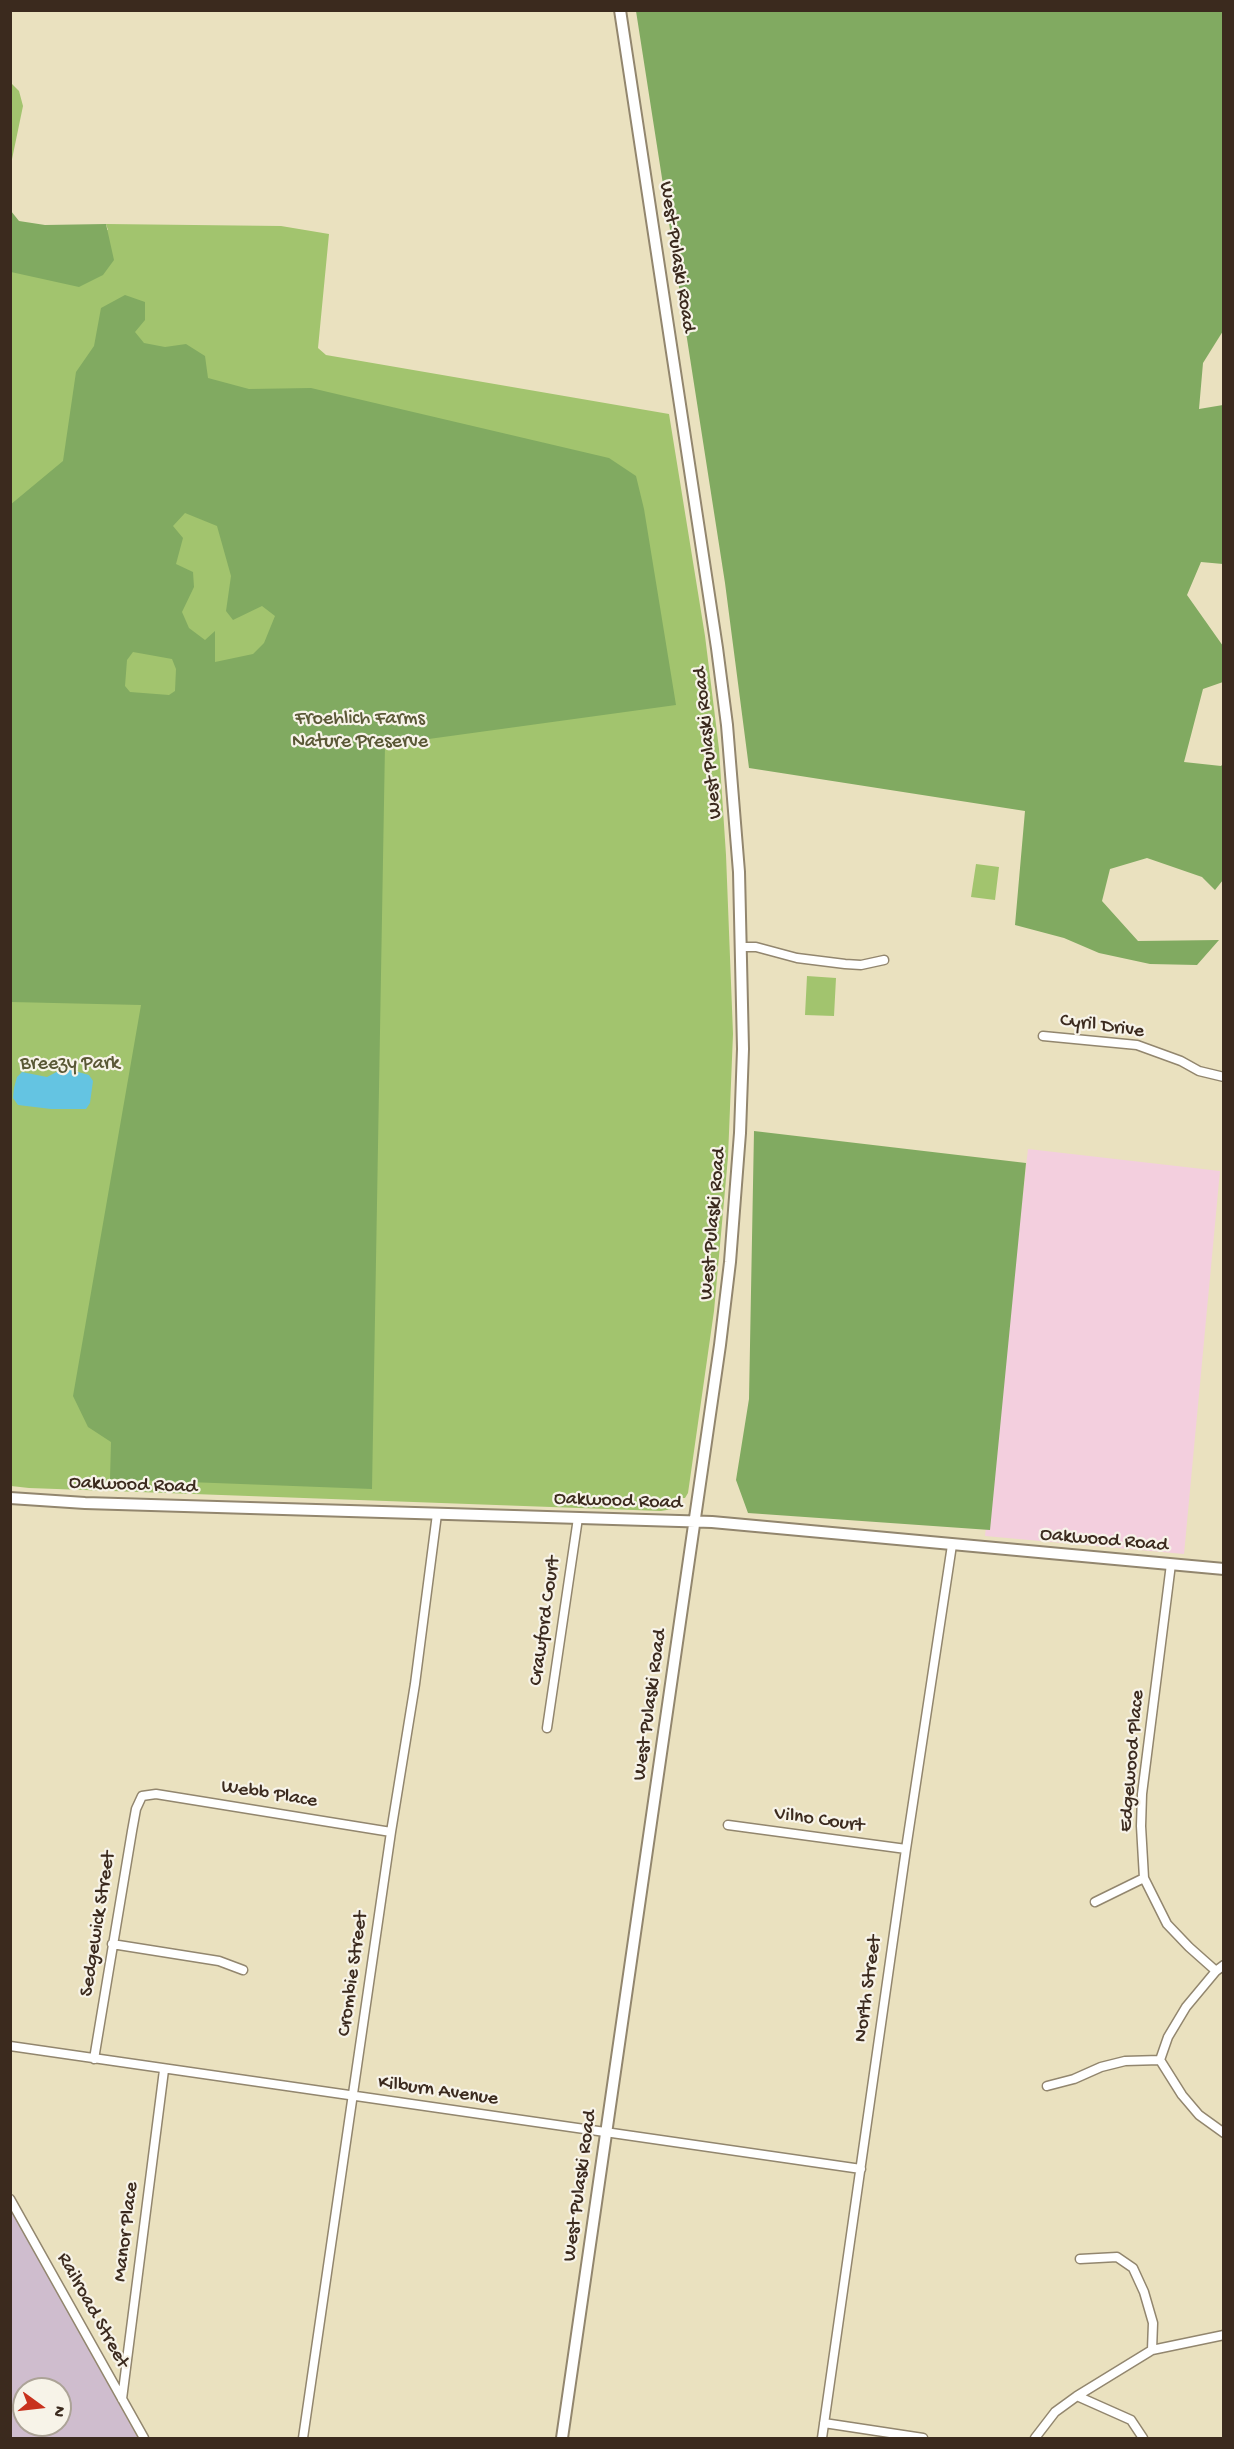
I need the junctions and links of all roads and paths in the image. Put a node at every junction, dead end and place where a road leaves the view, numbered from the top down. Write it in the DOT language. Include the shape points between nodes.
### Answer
graph roads {
  1 [pos="620,10"];
  2 [pos="742,947"];
  3 [pos="884,960"];
  4 [pos="1043,1036"];
  5 [pos="1224,1077"];
  6 [pos="10,1498"];
  7 [pos="437,1514"];
  8 [pos="578,1518"];
  9 [pos="696,1522"];
  10 [pos="952,1545"];
  11 [pos="1171,1564"];
  12 [pos="1224,1569"];
  13 [pos="547,1728"];
  14 [pos="142,1796"];
  15 [pos="728,1824"];
  16 [pos="391,1832"];
  17 [pos="906,1850"];
  18 [pos="1144,1878"];
  19 [pos="1095,1902"];
  20 [pos="112,1944"];
  21 [pos="1224,1965"];
  22 [pos="243,1970"];
  23 [pos="1216,1971"];
  24 [pos="10,2046"];
  25 [pos="94,2059"];
  26 [pos="1160,2060"];
  27 [pos="164,2070"];
  28 [pos="1047,2086"];
  29 [pos="353,2096"];
  30 [pos="607,2133"];
  31 [pos="1224,2133"];
  32 [pos="861,2169"];
  33 [pos="10,2199"];
  34 [pos="1080,2259"];
  35 [pos="1224,2335"];
  36 [pos="1152,2350"];
  37 [pos="1077,2396"];
  38 [pos="122,2399"];
  39 [pos="824,2422"];
  40 [pos="144,2439"];
  41 [pos="303,2439"];
  42 [pos="562,2439"];
  43 [pos="822,2439"];
  44 [pos="923,2439"];
  45 [pos="1035,2439"];
  46 [pos="1143,2439"];
  1 -- 2 [label="main road, West Pulaski Road" via="717,648 736,824"];
  2 -- 3 [label="street" via="845,964"];
  2 -- 9 [label="main road, West Pulaski Road" via="742,1102 730,1262"];
  4 -- 5 [label="street, Cyril Drive" via="1137,1045"];
  6 -- 7 [label="main road, Oakwood Road"];
  7 -- 8 [label="main road, Oakwood Road"];
  7 -- 16 [label="street, Crombie Street"];
  8 -- 9 [label="main road, Oakwood Road"];
  8 -- 13 [label="street, Crawford Court"];
  9 -- 10 [label="main road, Oakwood Road"];
  9 -- 30 [label="main road, West Pulaski Road"];
  10 -- 11 [label="main road, Oakwood Road"];
  10 -- 17 [label="street, North Street"];
  11 -- 12 [label="main road, Oakwood Road"];
  11 -- 18 [label="street, Edgewood Place" via="1143,1794"];
  14 -- 16 [label="street, Webb Place" via="156,1794"];
  14 -- 20 [label="street, Sedgewick Street" via="136,1809"];
  15 -- 17 [label="street, Vilno Court"];
  16 -- 29 [label="street, Crombie Street"];
  17 -- 32 [label="street, North Street"];
  18 -- 19 [label="street"];
  18 -- 23 [label="street, Edgewood Place" via="1167,1924"];
  20 -- 22 [label="street" via="219,1961"];
  20 -- 25 [label="street, Sedgewick Street"];
  21 -- 23 [label="street"];
  23 -- 26 [label="street" via="1186,2007"];
  24 -- 25 [label="street, Kilburn Avenue"];
  25 -- 27 [label="street, Kilburn Avenue"];
  26 -- 28 [label="street" via="1125,2061"];
  26 -- 31 [label="street" via="1199,2115"];
  27 -- 29 [label="street, Kilburn Avenue"];
  27 -- 38 [label="street, Manor Place"];
  29 -- 30 [label="street, Kilburn Avenue"];
  29 -- 41 [label="street, Crombie Street"];
  30 -- 32 [label="street, Kilburn Avenue"];
  30 -- 42 [label="main road, West Pulaski Road"];
  32 -- 39 [label="street, North Street"];
  33 -- 38 [label="street, Railroad Street"];
  34 -- 36 [label="street" via="1117,2257 1133,2268 1153,2324"];
  35 -- 36 [label="street"];
  36 -- 37 [label="street"];
  37 -- 45 [label="street" via="1055,2412"];
  37 -- 46 [label="street" via="1131,2420"];
  38 -- 40 [label="street, Railroad Street"];
  39 -- 43 [label="street, North Street"];
  39 -- 44 [label="street"];
}
